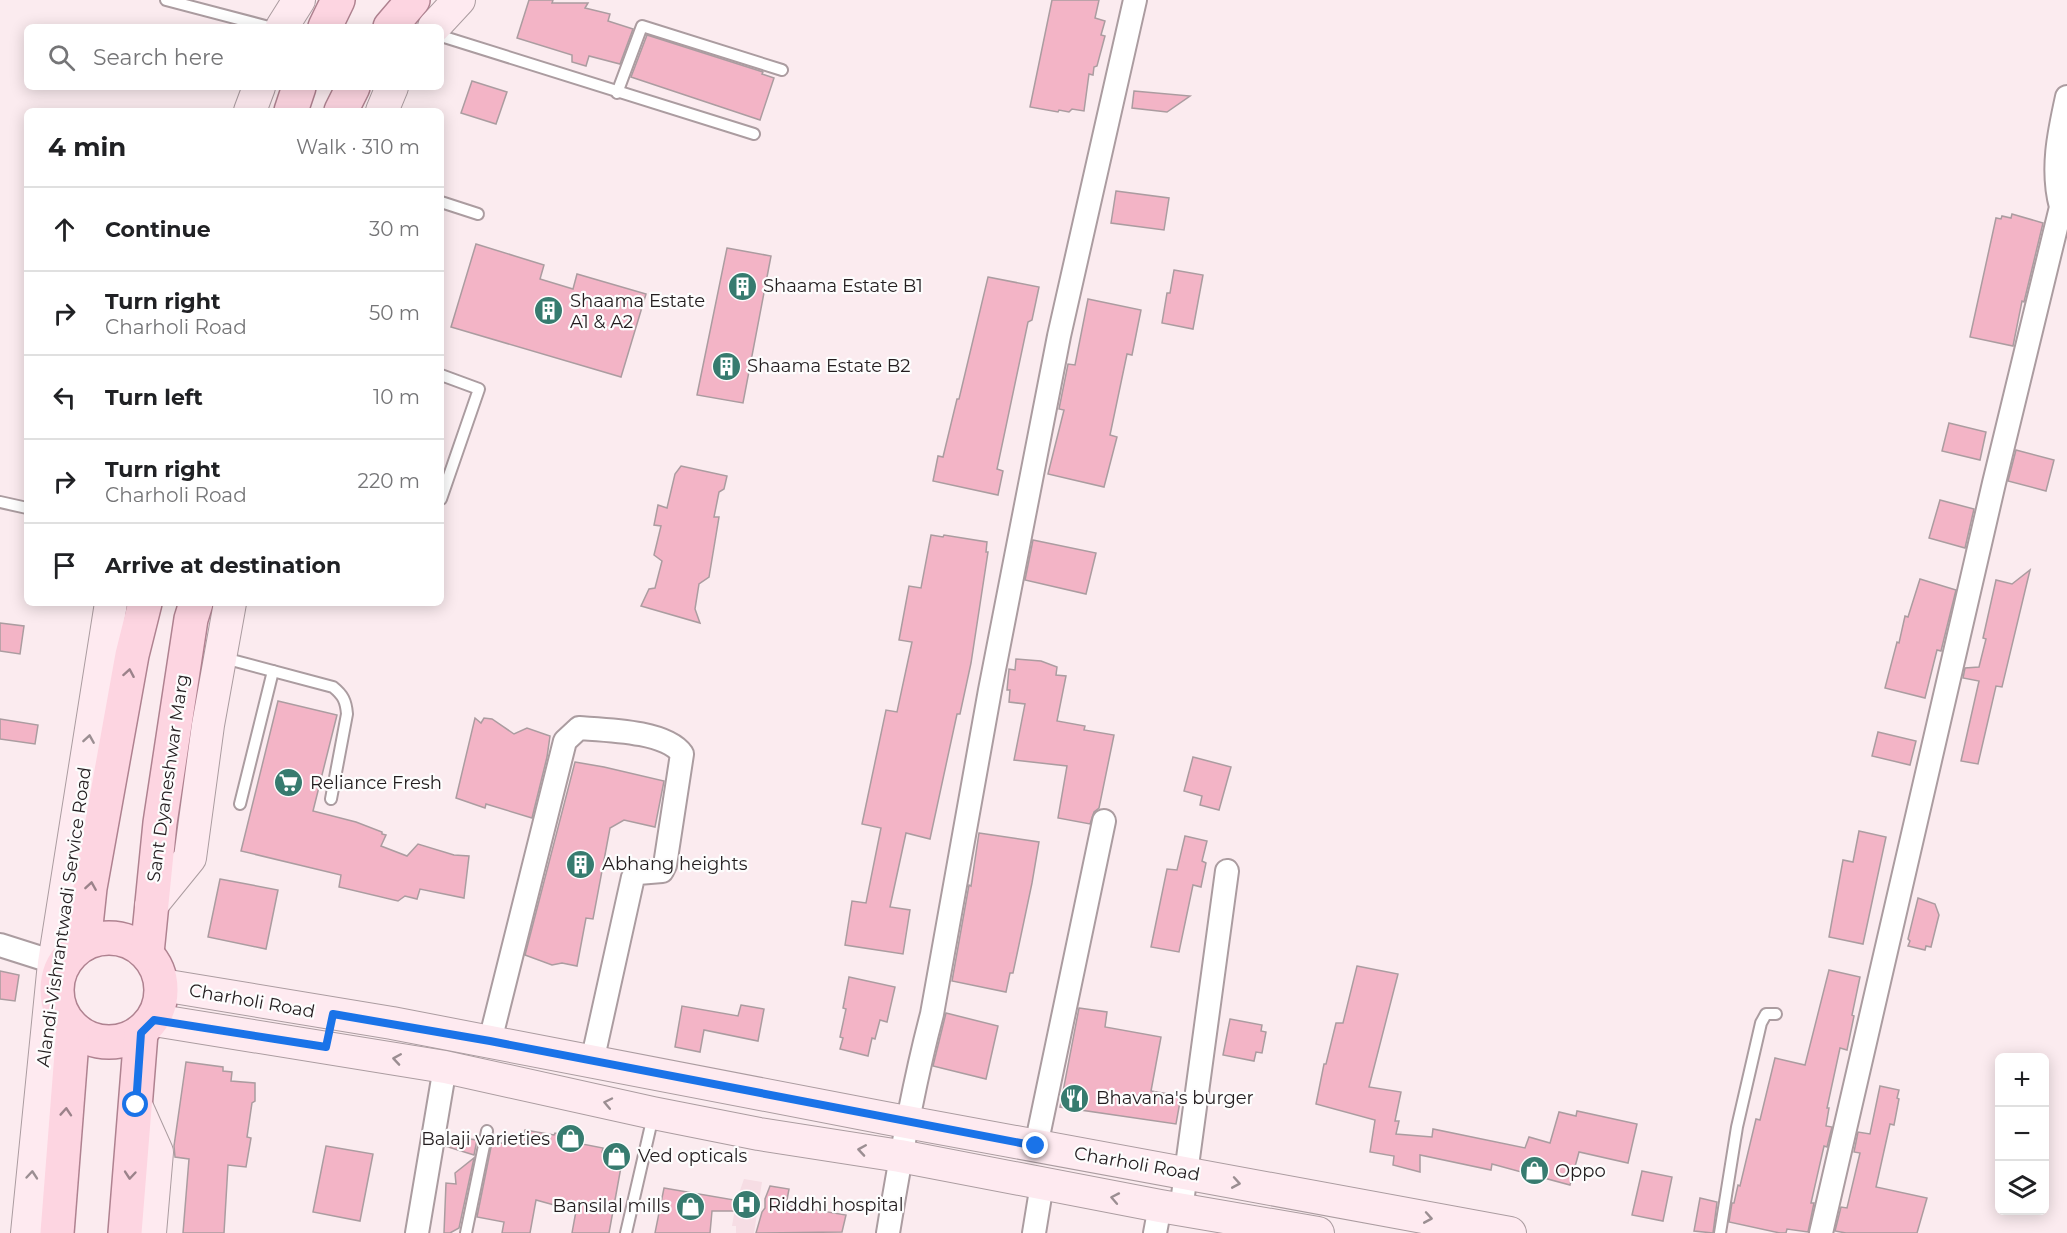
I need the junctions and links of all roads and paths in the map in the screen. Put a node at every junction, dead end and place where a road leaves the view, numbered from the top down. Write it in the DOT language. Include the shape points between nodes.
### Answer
graph roads {
  1 [pos="165,0"];
  2 [pos="298,0"];
  3 [pos="338,0"];
  4 [pos="413,0"];
  5 [pos="459,0"];
  6 [pos="1135,0"];
  7 [pos="257,24"];
  8 [pos="284,24"];
  9 [pos="326,24"];
  10 [pos="393,24"];
  11 [pos="437,24"];
  12 [pos="444,37"];
  13 [pos="782,70"];
  14 [pos="258,90"];
  15 [pos="298,90"];
  16 [pos="352,90"];
  17 [pos="391,90"];
  18 [pos="617,93"];
  19 [pos="2067,97"];
  20 [pos="251,108"];
  21 [pos="292,108"];
  22 [pos="342,108"];
  23 [pos="383,108"];
  24 [pos="754,134"];
  25 [pos="444,203"];
  26 [pos="478,214"];
  27 [pos="444,376"];
  28 [pos="444,490"];
  29 [pos="0,502"];
  30 [pos="24,507"];
  31 [pos="111,606"];
  32 [pos="144,606"];
  33 [pos="195,606"];
  34 [pos="229,606"];
  35 [pos="220,658"];
  36 [pos="273,671"];
  37 [pos="331,799"];
  38 [pos="240,804"];
  39 [pos="1104,820"];
  40 [pos="1227,871"];
  41 [pos="151,906"];
  42 [pos="0,945"];
  43 [pos="147,953"];
  44 [pos="67,957"];
  45 [pos="162,985"];
  46 [pos="333,1014"];
  47 [pos="1776,1014"];
  48 [pos="147,1026"];
  49 [pos="73,1028"];
  50 [pos="490,1041"];
  51 [pos="326,1047"];
  52 [pos="592,1062"];
  53 [pos="445,1067"];
  54 [pos="136,1105"];
  55 [pos="654,1113"];
  56 [pos="907,1121"];
  57 [pos="487,1131"];
  58 [pos="1036,1146"];
  59 [pos="900,1155"];
  60 [pos="1186,1173"];
  61 [pos="1042,1184"];
  62 [pos="1165,1216"];
  63 [pos="27,1233"];
  64 [pos="57,1233"];
  65 [pos="125,1233"];
  66 [pos="150,1233"];
  67 [pos="417,1233"];
  68 [pos="466,1233"];
  69 [pos="626,1233"];
  70 [pos="888,1233"];
  71 [pos="1034,1233"];
  72 [pos="1318,1233"];
  73 [pos="1510,1233"];
  74 [pos="1720,1233"];
  75 [pos="1821,1233"];
  1 -- 7 [label="lane"];
  2 -- 8 [label="street"];
  3 -- 9 [label="main road"];
  4 -- 10 [label="main road"];
  5 -- 11 [label="street"];
  6 -- 56 [label="street" via="1059,336 932,1014"];
  12 -- 18 [label="lane"];
  13 -- 18 [label="lane" via="642,26"];
  14 -- 20 [label="street"];
  15 -- 21 [label="main road"];
  16 -- 22 [label="main road"];
  17 -- 23 [label="street"];
  18 -- 24 [label="lane"];
  19 -- 75 [label="street" via="2055,177 2061,207"];
  25 -- 26 [label="lane"];
  27 -- 28 [label="lane" via="479,389"];
  29 -- 30 [label="lane"];
  44 -- 31 [label="street, Alandi-Vishrantwadi Service Road, one-way"];
  44 -- 32 [label="main road, one-way" via="90,888"];
  33 -- 41 [label="main road, Sant Dyaneshwar Marg" via="160,823"];
  34 -- 35 [label="street"];
  35 -- 36 [label="lane"];
  35 -- 41 [label="street" via="190,858"];
  36 -- 37 [label="lane" via="333,687 346,702"];
  36 -- 38 [label="lane"];
  39 -- 58 [label="street"];
  40 -- 60 [label="street"];
  41 -- 43 [label="main road, Sant Dyaneshwar Marg"];
  42 -- 44 [label="street"];
  43 -- 44 [label="main road" via="133,943 100,938"];
  43 -- 45 [label="main road" via="158,968"];
  44 -- 49 [label="main road" via="57,985 58,1001"];
  63 -- 44 [label="street, Alandi-Vishrantwadi Service Road, one-way"];
  45 -- 46 [label="street, Charholi Road"];
  45 -- 48 [label="main road" via="161,1003"];
  46 -- 50 [label="street, Charholi Road"];
  46 -- 51 [label="street"];
  47 -- 74 [label="lane" via="1766,1014 1761,1023 1737,1127"];
  48 -- 49 [label="main road" via="125,1041 107,1043 89,1039"];
  48 -- 51 [label="street, Charholi Road"];
  48 -- 54 [label="main road"];
  64 -- 49 [label="main road, one-way"];
  50 -- 52 [label="street, Charholi Road"];
  50 -- 52 [label="street" via="565,741 579,728 625,732 669,742 682,754 665,865 662,871 633,877"];
  53 -- 51 [label="street, Charholi Road, one-way"];
  52 -- 56 [label="street, Charholi Road"];
  55 -- 53 [label="street, Charholi Road, one-way"];
  53 -- 67 [label="street"];
  54 -- 65 [label="main road, one-way"];
  54 -- 66 [label="street" via="157,1152"];
  59 -- 55 [label="street, Charholi Road, one-way" via="759,1134"];
  55 -- 69 [label="lane"];
  56 -- 58 [label="street, Charholi Road"];
  56 -- 59 [label="street"];
  57 -- 68 [label="lane"];
  58 -- 60 [label="street, Charholi Road"];
  59 -- 61 [label="street, Charholi Road"];
  59 -- 70 [label="street"];
  60 -- 62 [label="street"];
  60 -- 73 [label="street, Charholi Road, one-way"];
  62 -- 61 [label="street, Charholi Road, one-way"];
  61 -- 71 [label="street"];
  62 -- 72 [label="street, Charholi Road"];
}
